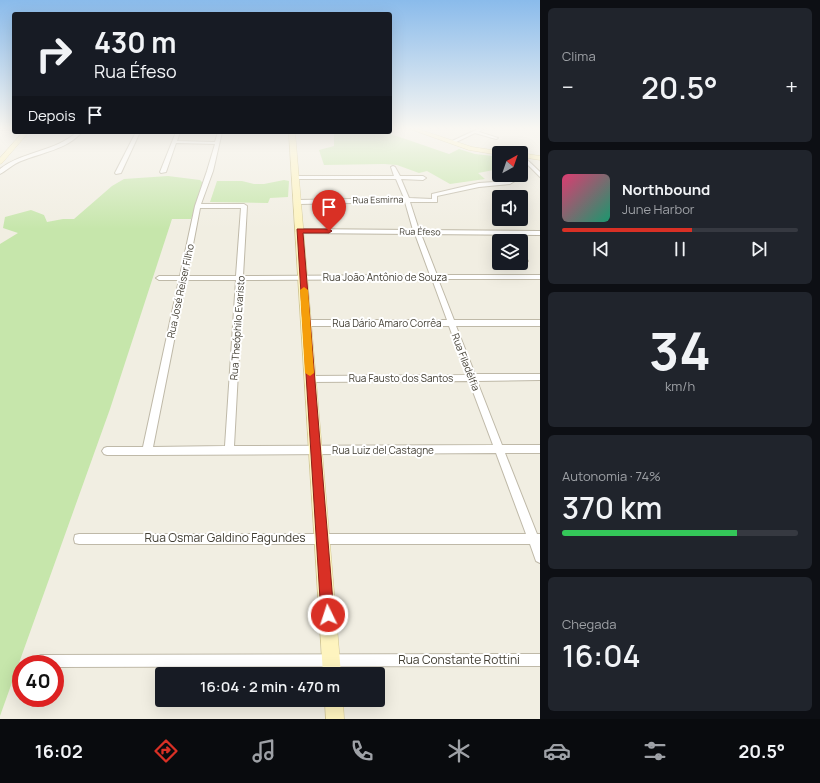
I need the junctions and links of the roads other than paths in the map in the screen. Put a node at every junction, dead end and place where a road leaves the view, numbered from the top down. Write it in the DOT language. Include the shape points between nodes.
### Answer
graph roads {
  1 [pos="12,163"];
  2 [pos="123,163"];
  3 [pos="166,163"];
  4 [pos="212,163"];
  5 [pos="295,163"];
  6 [pos="528,163"];
  7 [pos="393,167"];
  8 [pos="0,172"];
  9 [pos="163,172"];
  10 [pos="118,173"];
  11 [pos="540,175"];
  12 [pos="296,177"];
  13 [pos="396,178"];
  14 [pos="423,178"];
  15 [pos="510,182"];
  16 [pos="406,200"];
  17 [pos="298,202"];
  18 [pos="198,206"];
  19 [pos="299,231"];
  20 [pos="417,232"];
  21 [pos="507,233"];
  22 [pos="540,233"];
  23 [pos="434,277"];
  24 [pos="540,277"];
  25 [pos="159,278"];
  26 [pos="183,278"];
  27 [pos="240,278"];
  28 [pos="303,278"];
  29 [pos="306,323"];
  30 [pos="452,323"];
  31 [pos="540,323"];
  32 [pos="540,377"];
  33 [pos="472,378"];
  34 [pos="310,379"];
  35 [pos="499,449"];
  36 [pos="540,449"];
  37 [pos="229,450"];
  38 [pos="316,450"];
  39 [pos="107,451"];
  40 [pos="147,451"];
  41 [pos="79,538"];
  42 [pos="322,538"];
  43 [pos="536,538"];
  44 [pos="540,557"];
  45 [pos="540,660"];
  46 [pos="64,661"];
  47 [pos="331,661"];
  48 [pos="331,667"];
  49 [pos="334,707"];
  50 [pos="335,719"];
  1 -- 8 [label="street"];
  2 -- 10 [label="street"];
  3 -- 9 [label="street"];
  4 -- 18 [label="street, Rua José Reiser Filho"];
  5 -- 12 [label="street"];
  6 -- 11 [label="street"];
  7 -- 13 [label="street, Rua Filadélfia"];
  12 -- 13 [label="street"];
  12 -- 17 [label="street"];
  13 -- 14 [label="street"];
  13 -- 16 [label="street, Rua Filadélfia"];
  15 -- 16 [label="street, Rua Esmirna" via="435,194 435,201"];
  16 -- 17 [label="street, Rua Esmirna"];
  16 -- 20 [label="street, Rua Filadélfia"];
  17 -- 19 [label="street"];
  18 -- 26 [label="street, Rua José Reiser Filho"];
  18 -- 27 [label="street, Rua Theóphilo Evaristo" via="244,206"];
  19 -- 20 [label="street, Rua Éfeso"];
  19 -- 28 [label="street"];
  20 -- 21 [label="street, Rua Éfeso"];
  20 -- 23 [label="street, Rua Filadélfia"];
  21 -- 22 [label="street, Rua Éfeso"];
  23 -- 24 [label="street, Rua João Antônio de Souza"];
  23 -- 28 [label="street, Rua João Antônio de Souza"];
  23 -- 30 [label="street, Rua Filadélfia"];
  25 -- 26 [label="street, Rua João Antônio de Souza"];
  26 -- 27 [label="street, Rua João Antônio de Souza"];
  26 -- 40 [label="street, Rua José Reiser Filho"];
  27 -- 28 [label="street, Rua João Antônio de Souza"];
  27 -- 37 [label="street, Rua Theóphilo Evaristo"];
  28 -- 29 [label="street"];
  29 -- 30 [label="street, Rua Dário Amaro Corrêa"];
  29 -- 34 [label="street"];
  30 -- 31 [label="street, Rua Dário Amaro Corrêa"];
  30 -- 33 [label="street, Rua Filadélfia"];
  32 -- 33 [label="street, Rua Fausto dos Santos"];
  33 -- 34 [label="street, Rua Fausto dos Santos"];
  33 -- 35 [label="street, Rua Filadélfia"];
  34 -- 38 [label="street"];
  35 -- 36 [label="street, Rua Luiz del Castagne"];
  35 -- 38 [label="street, Rua Luiz del Castagne"];
  35 -- 43 [label="street, Rua Filadélfia"];
  37 -- 38 [label="street, Rua Luiz del Castagne"];
  37 -- 40 [label="street, Rua Luiz del Castagne"];
  38 -- 42 [label="street"];
  39 -- 40 [label="street, Rua Luiz del Castagne"];
  41 -- 42 [label="street, Rua Osmar Galdino Fagundes"];
  42 -- 43 [label="street, Rua Osmar Galdino Fagundes"];
  42 -- 47 [label="street"];
  43 -- 44 [label="street, Rua Filadélfia"];
  45 -- 47 [label="street, Rua Constante Rottini"];
  46 -- 47 [label="street, Rua Constante Rottini"];
  47 -- 48 [label="street"];
  49 -- 50 [label="street"];
}
